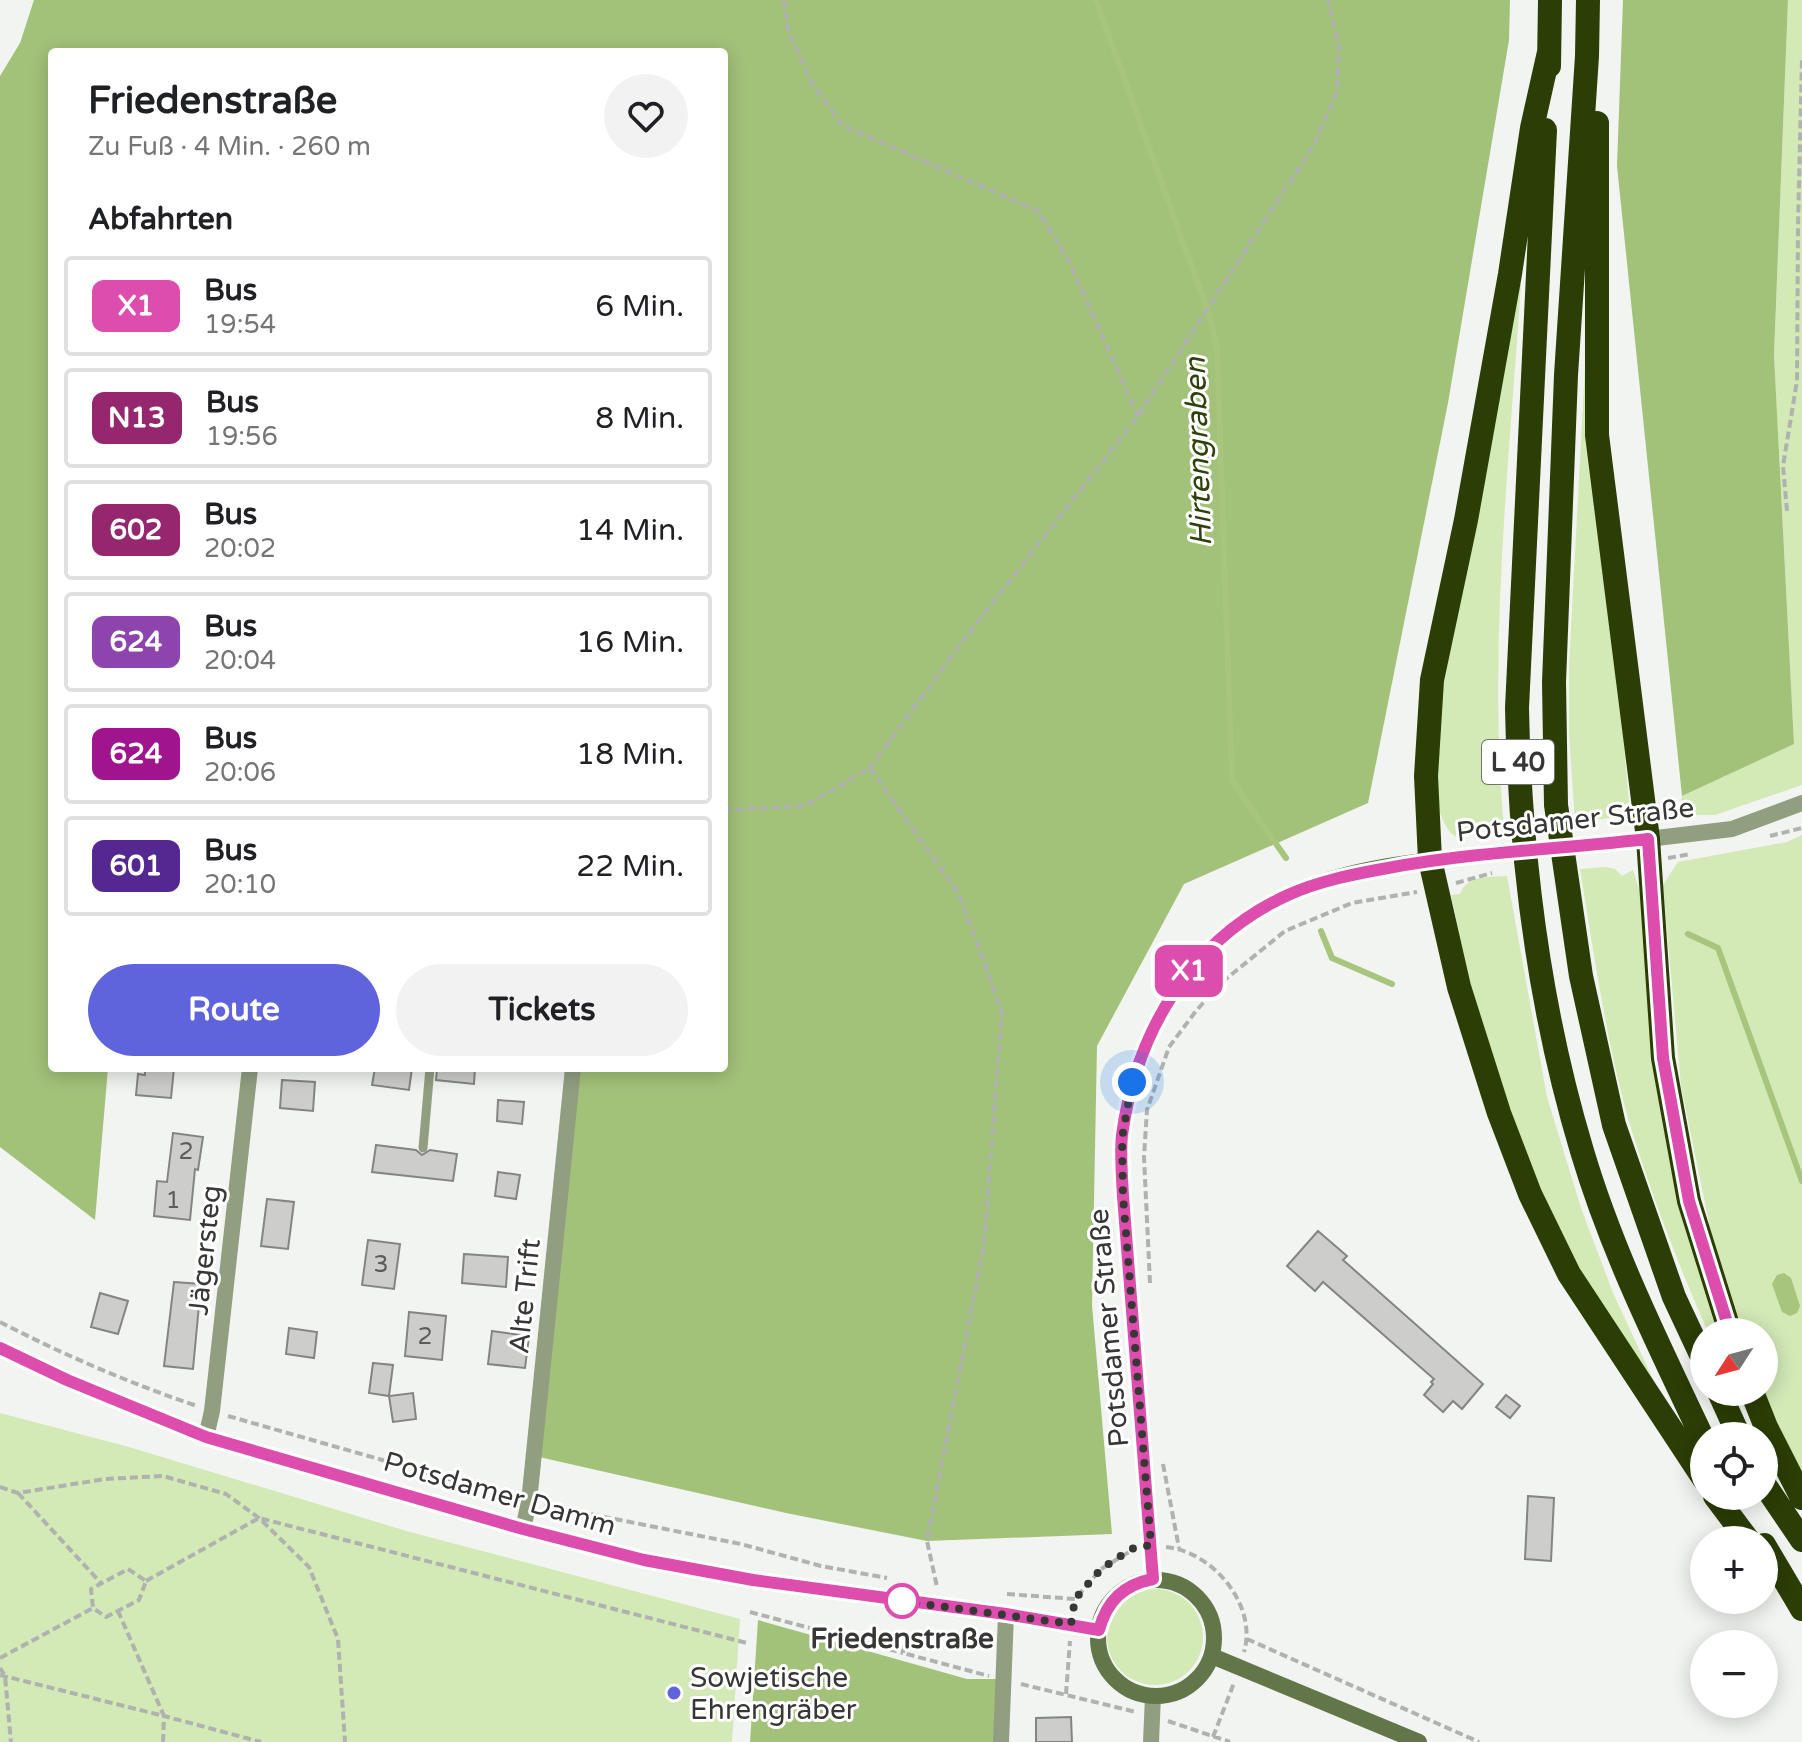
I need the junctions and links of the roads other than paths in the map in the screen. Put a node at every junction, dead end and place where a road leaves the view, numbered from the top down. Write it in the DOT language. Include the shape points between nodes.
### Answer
graph roads {
  1 [pos="1550,0"];
  2 [pos="1588,0"];
  3 [pos="1549,52"];
  4 [pos="1587,56"];
  5 [pos="1802,803"];
  6 [pos="1648,839"];
  7 [pos="1430,860"];
  8 [pos="250,1072"];
  9 [pos="430,1072"];
  10 [pos="573,1072"];
  11 [pos="423,1148"];
  12 [pos="1726,1318"];
  13 [pos="1690,1331"];
  14 [pos="0,1348"];
  15 [pos="1758,1406"];
  16 [pos="1695,1422"];
  17 [pos="206,1437"];
  18 [pos="1690,1458"];
  19 [pos="1802,1498"];
  20 [pos="1778,1505"];
  21 [pos="523,1529"];
  22 [pos="1802,1540"];
  23 [pos="1778,1568"];
  24 [pos="1153,1579"];
  25 [pos="1778,1579"];
  26 [pos="1802,1610"];
  27 [pos="1006,1614"];
  28 [pos="1099,1630"];
  29 [pos="1212,1656"];
  30 [pos="1153,1696"];
  31 [pos="1001,1742"];
  32 [pos="1151,1742"];
  33 [pos="1419,1742"];
  1 -- 3 [label="highway, L 40"];
  2 -- 4 [label="highway, L 40"];
  3 -- 7 [label="highway" via="1466,520 1432,680 1426,776"];
  3 -- 16 [label="highway, L 40" via="1517,708 1528,883 1550,1022 1583,1152 1633,1292"];
  4 -- 6 [label="highway" via="1597,108 1597,435"];
  4 -- 13 [label="highway, L 40" via="1566,375 1554,682 1556,805 1581,976 1614,1125"];
  5 -- 6 [label="street, Potsdamer Straße" via="1732,829"];
  6 -- 7 [label="street, Potsdamer Straße, bridge"];
  6 -- 12 [label="highway" via="1663,1058 1689,1201"];
  7 -- 18 [label="highway" via="1459,987 1530,1194 1569,1274"];
  7 -- 24 [label="street, Potsdamer Straße" via="1350,875 1289,895 1246,919 1178,984 1142,1049 1122,1138 1122,1181"];
  8 -- 17 [label="street, Jägersteg"];
  9 -- 11 [label="lane"];
  10 -- 21 [label="street, Alte Trift"];
  14 -- 17 [label="street, Potsdamer Damm"];
  15 -- 19 [label="highway"];
  17 -- 21 [label="street, Potsdamer Damm"];
  20 -- 22 [label="highway"];
  21 -- 27 [label="street, Potsdamer Damm" via="701,1571"];
  23 -- 26 [label="highway"];
  24 -- 28 [label="street" via="1137,1582 1111,1601"];
  24 -- 29 [label="street" via="1172,1581 1203,1602 1215,1638"];
  25 -- 26 [label="highway"];
  27 -- 28 [label="street, Potsdamer Damm"];
  27 -- 31 [label="street"];
  28 -- 30 [label="street" via="1099,1649 1112,1674 1134,1691"];
  29 -- 30 [label="street" via="1189,1686"];
  29 -- 33 [label="street"];
  30 -- 32 [label="street"];
}
